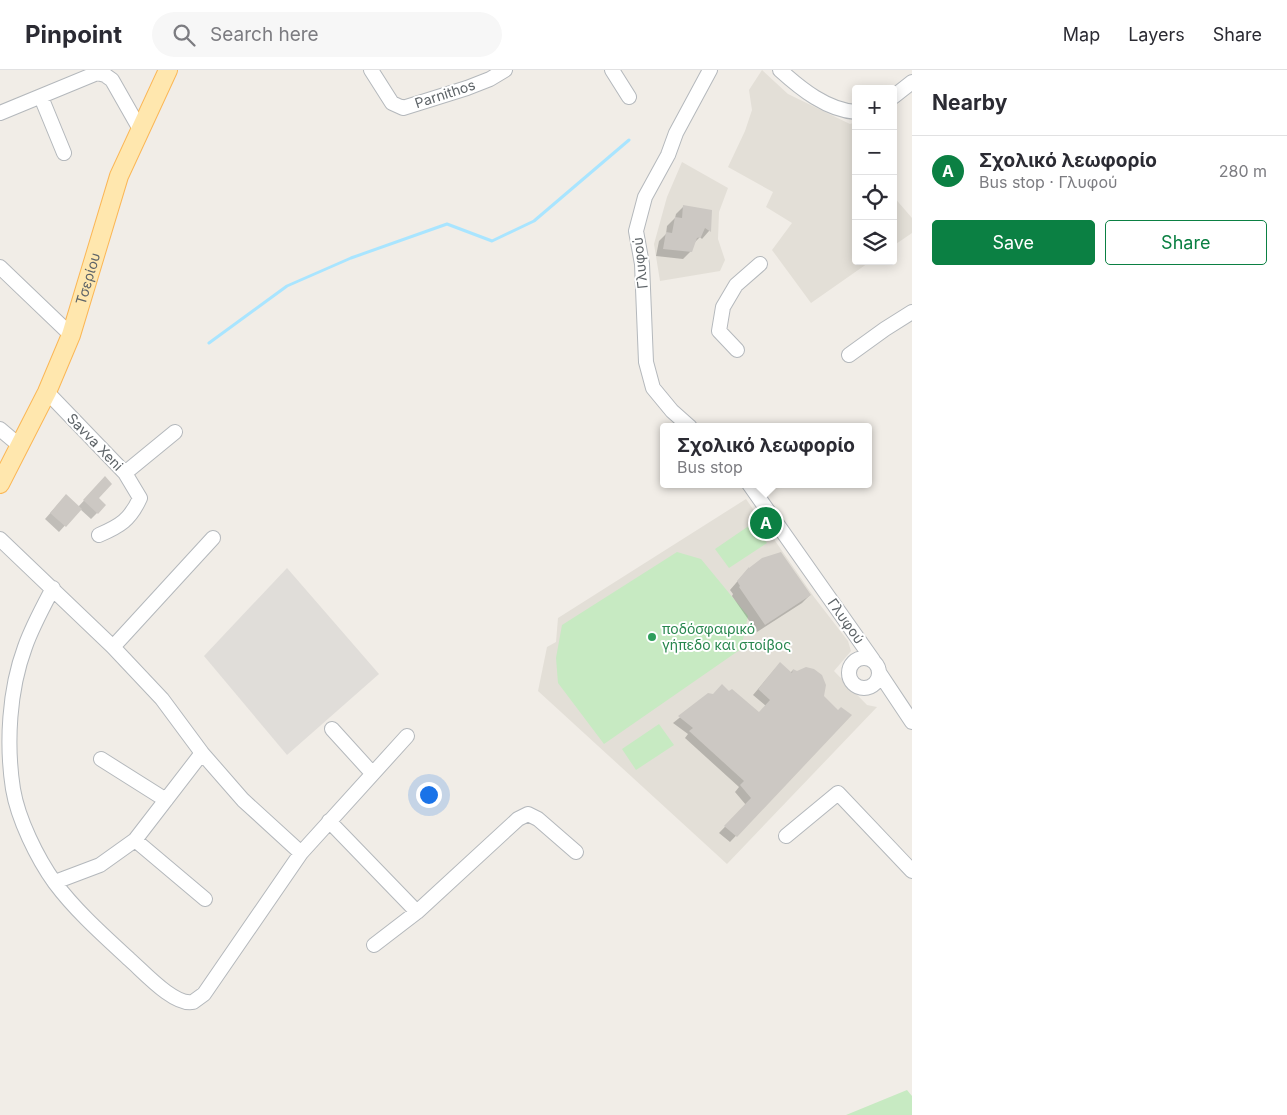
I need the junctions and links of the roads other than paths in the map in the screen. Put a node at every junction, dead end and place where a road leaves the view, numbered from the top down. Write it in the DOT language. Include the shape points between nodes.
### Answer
graph roads {
  1 [pos="168,70"];
  2 [pos="371,70"];
  3 [pos="505,70"];
  4 [pos="612,70"];
  5 [pos="710,70"];
  6 [pos="780,70"];
  7 [pos="912,82"];
  8 [pos="897,94"];
  9 [pos="629,97"];
  10 [pos="41,98"];
  11 [pos="852,112"];
  12 [pos="0,113"];
  13 [pos="141,131"];
  14 [pos="64,153"];
  15 [pos="760,264"];
  16 [pos="0,267"];
  17 [pos="912,312"];
  18 [pos="71,334"];
  19 [pos="737,350"];
  20 [pos="849,355"];
  21 [pos="47,392"];
  22 [pos="686,423"];
  23 [pos="0,429"];
  24 [pos="175,432"];
  25 [pos="20,446"];
  26 [pos="125,473"];
  27 [pos="0,484"];
  28 [pos="752,488"];
  29 [pos="98,535"];
  30 [pos="213,538"];
  31 [pos="0,539"];
  32 [pos="53,588"];
  33 [pos="114,647"];
  34 [pos="873,660"];
  35 [pos="880,674"];
  36 [pos="912,722"];
  37 [pos="332,729"];
  38 [pos="407,736"];
  39 [pos="202,753"];
  40 [pos="101,760"];
  41 [pos="372,774"];
  42 [pos="166,800"];
  43 [pos="329,821"];
  44 [pos="786,836"];
  45 [pos="134,840"];
  46 [pos="576,852"];
  47 [pos="301,853"];
  48 [pos="912,870"];
  49 [pos="55,882"];
  50 [pos="205,899"];
  51 [pos="416,912"];
  52 [pos="374,945"];
  1 -- 13 [label="main road, Τσερίου"];
  2 -- 3 [label="street, Parnithos" via="392,103 403,108 467,88"];
  4 -- 9 [label="street"];
  5 -- 22 [label="street, Γλυφού" via="646,196 636,231 642,264 646,362 653,388"];
  6 -- 11 [label="street" via="821,101"];
  7 -- 8 [label="street"];
  10 -- 12 [label="street"];
  10 -- 13 [label="street" via="97,73 105,75 112,80"];
  10 -- 14 [label="street"];
  13 -- 18 [label="main road, Τσερίου" via="119,176"];
  15 -- 19 [label="street" via="736,285 722,307 720,331"];
  16 -- 18 [label="street"];
  17 -- 20 [label="street"];
  18 -- 21 [label="main road, Τσερίου"];
  21 -- 25 [label="main road, Τσερίου"];
  21 -- 26 [label="street, Savva Xeni"];
  23 -- 25 [label="street"];
  24 -- 26 [label="street"];
  25 -- 27 [label="main road, Τσερίου"];
  26 -- 29 [label="street, Savva Xeni" via="140,498 123,523"];
  28 -- 34 [label="street, Γλυφού"];
  30 -- 33 [label="street"];
  31 -- 32 [label="street"];
  32 -- 33 [label="street"];
  32 -- 49 [label="street" via="25,646 12,693 10,736 13,790 22,819"];
  33 -- 39 [label="street" via="162,699"];
  34 -- 35 [label="street"];
  34 -- 35 [label="street" via="865,657 851,664 850,680 856,686 871,687"];
  35 -- 36 [label="street"];
  37 -- 41 [label="street"];
  38 -- 41 [label="street"];
  39 -- 42 [label="street"];
  39 -- 47 [label="street" via="242,800"];
  40 -- 42 [label="street"];
  41 -- 43 [label="street"];
  42 -- 45 [label="street"];
  43 -- 47 [label="street"];
  43 -- 51 [label="street"];
  44 -- 48 [label="street" via="838,793"];
  45 -- 49 [label="street" via="100,865"];
  45 -- 50 [label="street"];
  46 -- 51 [label="street" via="528,814 518,819"];
  47 -- 49 [label="street" via="204,994 189,1003 180,1001 159,986 101,934"];
  51 -- 52 [label="street"];
}
